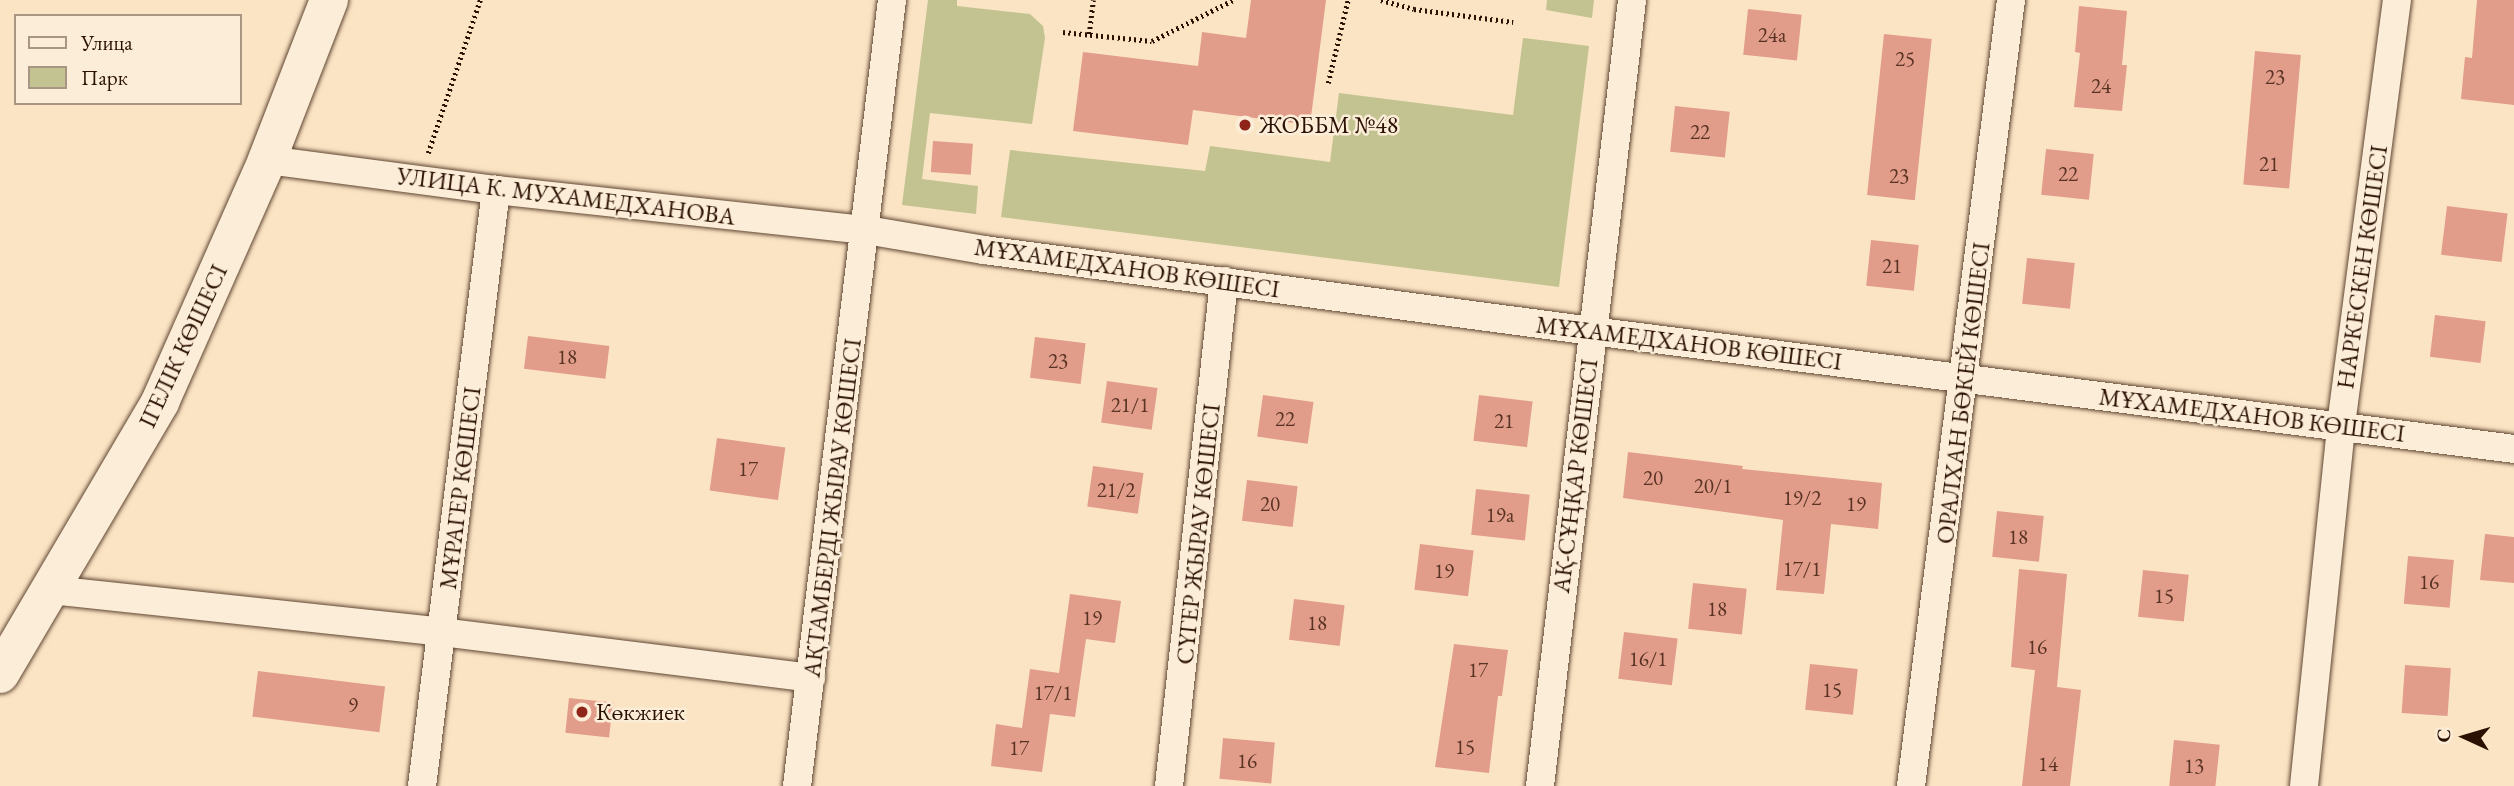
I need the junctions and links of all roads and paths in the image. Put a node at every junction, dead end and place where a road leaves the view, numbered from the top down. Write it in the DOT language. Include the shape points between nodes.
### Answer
graph roads {
  1 [pos="329,0"];
  2 [pos="480,0"];
  3 [pos="892,0"];
  4 [pos="1093,0"];
  5 [pos="1233,0"];
  6 [pos="1348,0"];
  7 [pos="1381,0"];
  8 [pos="1632,0"];
  9 [pos="2011,0"];
  10 [pos="2397,0"];
  11 [pos="1513,22"];
  12 [pos="1063,32"];
  13 [pos="1089,34"];
  14 [pos="1328,83"];
  15 [pos="267,160"];
  16 [pos="418,180"];
  17 [pos="496,190"];
  18 [pos="866,230"];
  19 [pos="1224,281"];
  20 [pos="1592,331"];
  21 [pos="1965,379"];
  22 [pos="2341,425"];
  23 [pos="2514,449"];
  24 [pos="51,590"];
  25 [pos="442,632"];
  26 [pos="0,674"];
  27 [pos="811,678"];
  28 [pos="422,786"];
  29 [pos="797,786"];
  30 [pos="1169,786"];
  31 [pos="1540,786"];
  32 [pos="1912,786"];
  33 [pos="2304,786"];
  1 -- 15 [label="main road, ІГЕЛІК КӨШЕСІ"];
  2 -- 16 [label="path"];
  3 -- 18 [label="street, АҚТАМБЕРДІ ЖЫРАУ КӨШЕСІ"];
  4 -- 13 [label="path"];
  5 -- 13 [label="path" via="1152,41"];
  6 -- 14 [label="path"];
  7 -- 11 [label="path"];
  8 -- 20 [label="street, АҚ-СҰҢҚАР КӨШЕСІ"];
  9 -- 21 [label="street, ОРАЛХАН БӨКЕЙ КӨШЕСІ"];
  10 -- 22 [label="street, НАРКЕСКЕН КӨШЕСІ"];
  12 -- 13 [label="path"];
  15 -- 16 [label="street, УЛИЦА К. МУХАМЕДХАНОВА"];
  15 -- 24 [label="main road, ІГЕЛІК КӨШЕСІ" via="160,402"];
  16 -- 17 [label="street, УЛИЦА К. МУХАМЕДХАНОВА"];
  17 -- 18 [label="street, УЛИЦА К. МУХАМЕДХАНОВА"];
  17 -- 25 [label="street, МҰРАГЕР КӨШЕСІ"];
  18 -- 19 [label="street, МҰХАМЕДХАНОВ КӨШЕСІ"];
  18 -- 27 [label="street, АҚТАМБЕРДІ ЖЫРАУ КӨШЕСІ"];
  19 -- 20 [label="street, МҰХАМЕДХАНОВ КӨШЕСІ"];
  19 -- 30 [label="street, СҮГЕР ЖЫРАУ КӨШЕСІ"];
  20 -- 21 [label="street, МҰХАМЕДХАНОВ КӨШЕСІ"];
  20 -- 31 [label="street, АҚ-СҰҢҚАР КӨШЕСІ"];
  21 -- 22 [label="street, МҰХАМЕДХАНОВ КӨШЕСІ"];
  21 -- 32 [label="street, ОРАЛХАН БӨКЕЙ КӨШЕСІ"];
  22 -- 23 [label="street, МҰХАМЕДХАНОВ КӨШЕСІ"];
  22 -- 33 [label="street, НАРКЕСКЕН КӨШЕСІ"];
  24 -- 25 [label="street"];
  24 -- 26 [label="main road, ІГЕЛІК КӨШЕСІ"];
  25 -- 27 [label="street"];
  25 -- 28 [label="street, МҰРАГЕР КӨШЕСІ"];
  27 -- 29 [label="street, АҚТАМБЕРДІ ЖЫРАУ КӨШЕСІ"];
}
